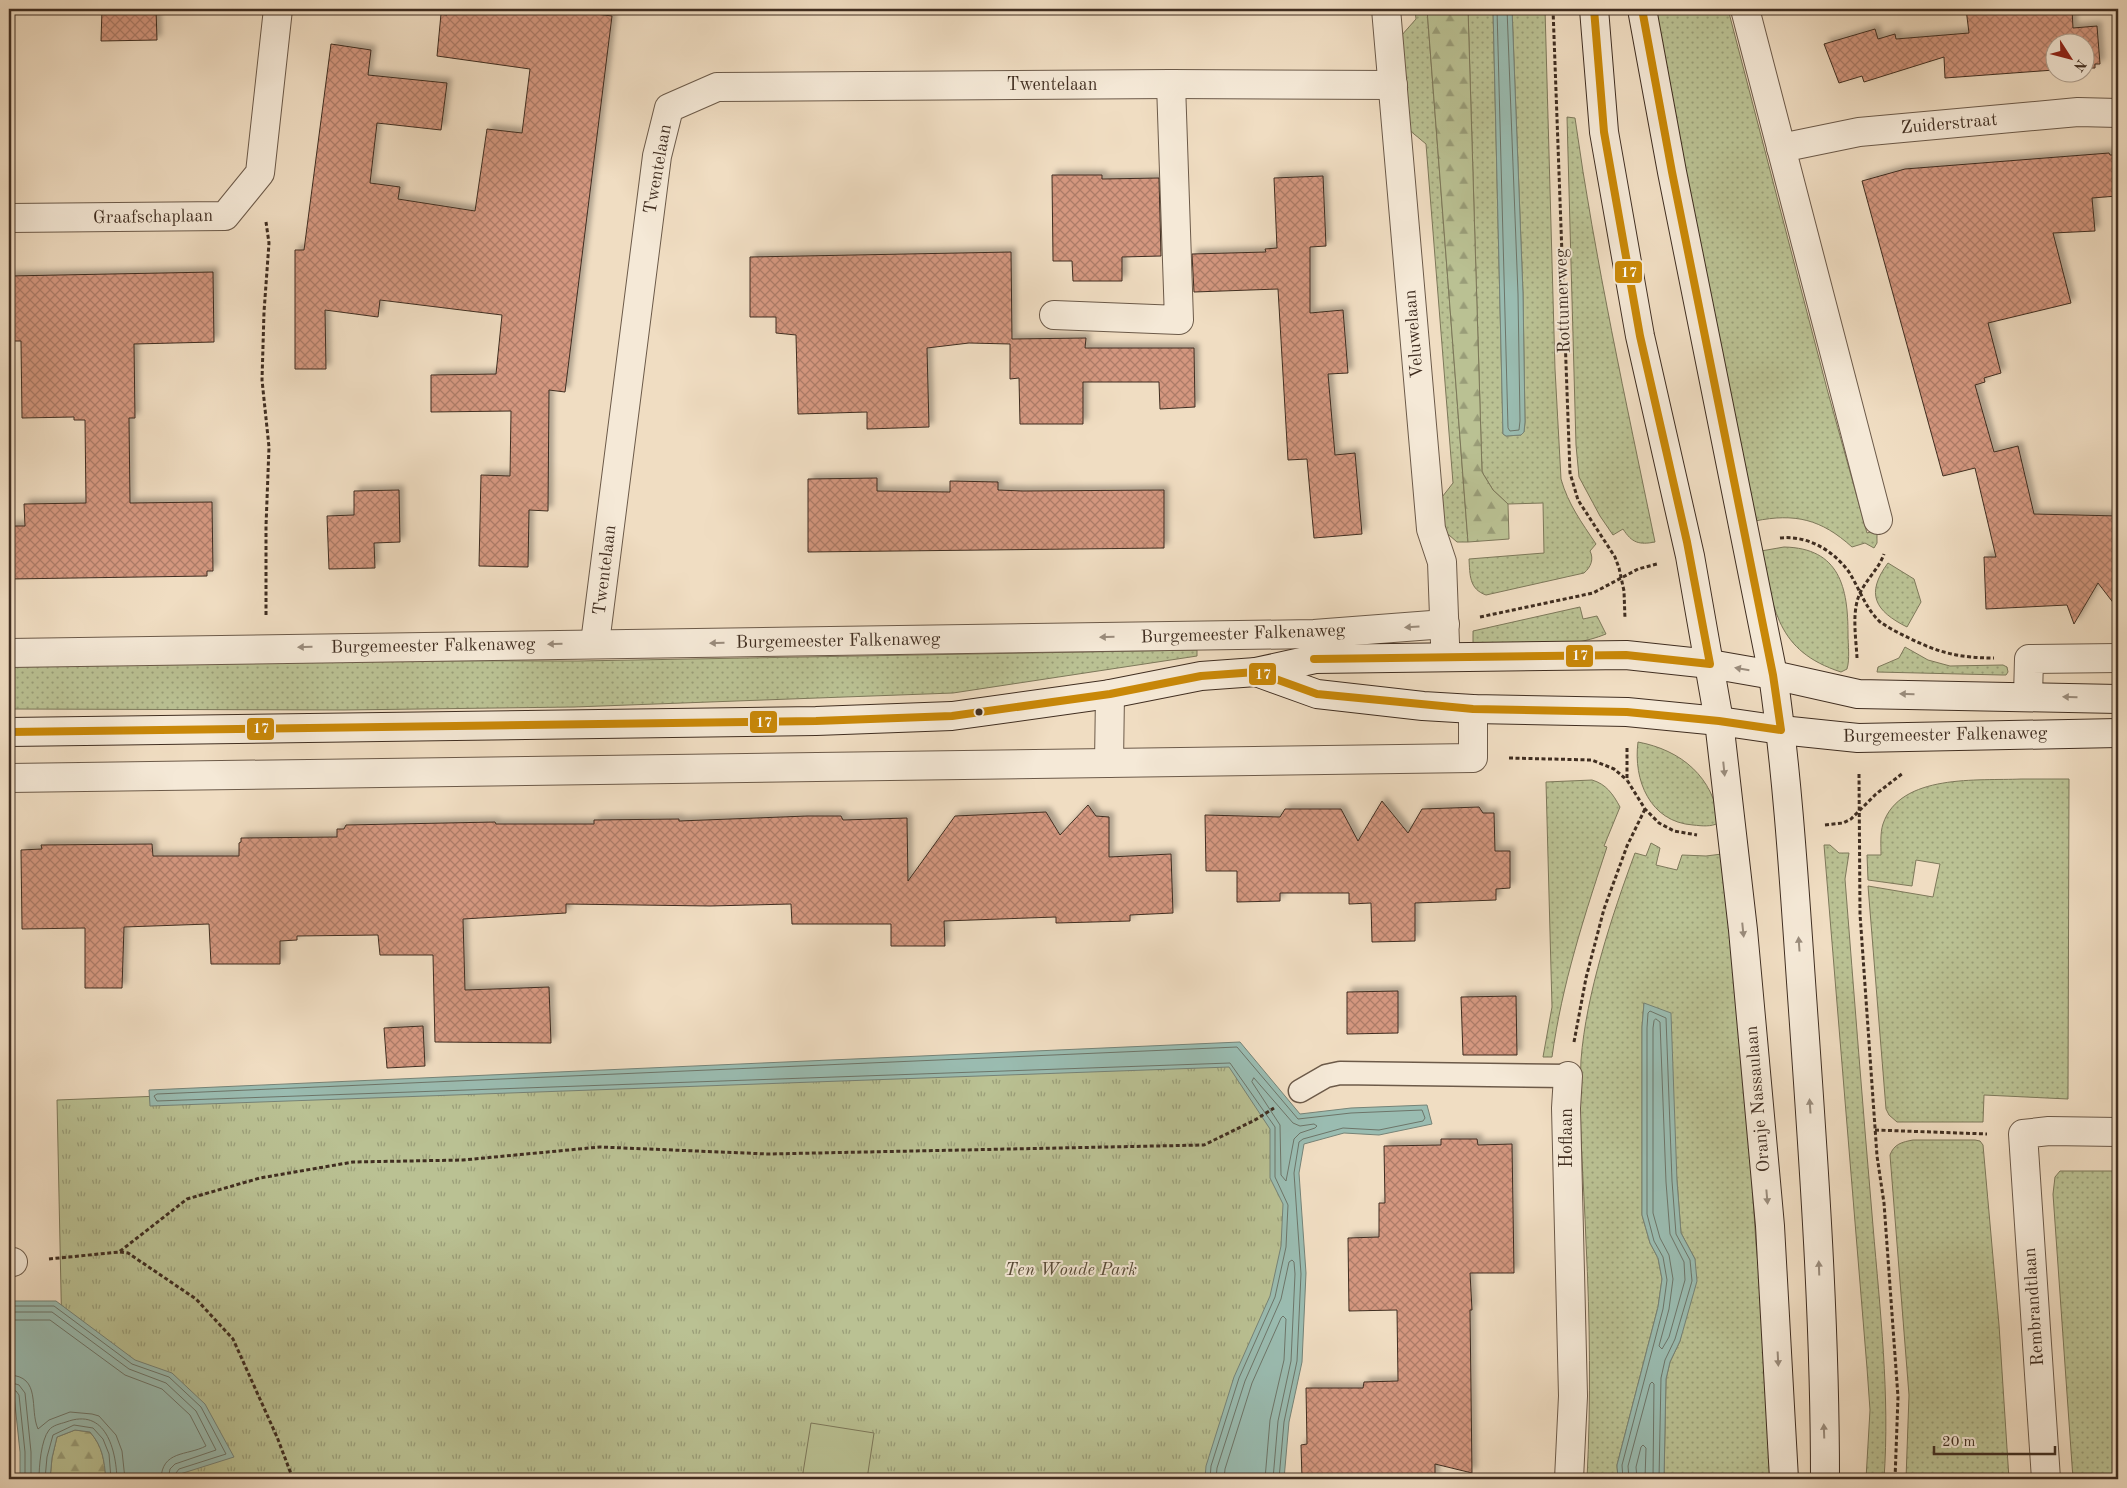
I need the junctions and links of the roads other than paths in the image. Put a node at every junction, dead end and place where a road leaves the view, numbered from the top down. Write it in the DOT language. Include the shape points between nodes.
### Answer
graph roads {
  1 [pos="278,9"];
  2 [pos="1386,9"];
  3 [pos="1594,9"];
  4 [pos="1642,9"];
  5 [pos="1745,9"];
  6 [pos="1171,84"];
  7 [pos="1393,85"];
  8 [pos="2118,113"];
  9 [pos="1782,148"];
  10 [pos="9,218"];
  11 [pos="1054,315"];
  12 [pos="1878,520"];
  13 [pos="1445,624"];
  14 [pos="596,643"];
  15 [pos="9,653"];
  16 [pos="1445,658"];
  17 [pos="2118,658"];
  18 [pos="1710,664"];
  19 [pos="1256,672"];
  20 [pos="1774,674"];
  21 [pos="1110,694"];
  22 [pos="2028,696"];
  23 [pos="2118,699"];
  24 [pos="1473,709"];
  25 [pos="1719,720"];
  26 [pos="1781,730"];
  27 [pos="9,732"];
  28 [pos="2118,733"];
  29 [pos="1110,763"];
  30 [pos="9,778"];
  31 [pos="1568,1076"];
  32 [pos="1300,1090"];
  33 [pos="2118,1132"];
  34 [pos="1569,1479"];
  35 [pos="1784,1479"];
  36 [pos="1825,1479"];
  37 [pos="2046,1479"];
  1 -- 10 [label="street, Graafschaplaan" via="260,173 226,216"];
  2 -- 7 [label="street, Veluwelaan"];
  3 -- 18 [label="street" via="1604,132 1614,190 1640,336 1687,542"];
  4 -- 20 [label="street"];
  5 -- 9 [label="street"];
  6 -- 7 [label="street, Twentelaan"];
  6 -- 11 [label="street" via="1179,320"];
  6 -- 14 [label="street, Twentelaan" via="717,87 669,108 657,156"];
  7 -- 13 [label="street, Veluwelaan" via="1431,529 1442,562"];
  8 -- 9 [label="street, Zuiderstraat" via="2078,112 1859,132"];
  9 -- 12 [label="street"];
  13 -- 14 [label="street, Burgemeester Falkenaweg, one-way" via="1314,634"];
  13 -- 16 [label="street, Veluwelaan"];
  14 -- 15 [label="street, Burgemeester Falkenaweg, one-way"];
  16 -- 18 [label="street, Burgemeester Falkenaweg" via="1626,655"];
  16 -- 19 [label="street, Burgemeester Falkenaweg" via="1315,659"];
  17 -- 22 [label="street" via="2030,659"];
  20 -- 18 [label="street, Burgemeester Falkenaweg, one-way"];
  18 -- 25 [label="street, Oranje Nassaulaan"];
  19 -- 21 [label="street, Burgemeester Falkenaweg" via="1201,676"];
  19 -- 24 [label="street, Burgemeester Falkenaweg" via="1317,694"];
  22 -- 20 [label="street, Burgemeester Falkenaweg, one-way" via="1858,694"];
  20 -- 26 [label="street"];
  21 -- 27 [label="street, Burgemeester Falkenaweg" via="952,716 845,720"];
  21 -- 29 [label="street"];
  23 -- 22 [label="street, Burgemeester Falkenaweg, one-way"];
  24 -- 25 [label="street, Burgemeester Falkenaweg" via="1627,712"];
  24 -- 29 [label="street" via="1473,758"];
  25 -- 26 [label="street, Burgemeester Falkenaweg"];
  25 -- 35 [label="street, Oranje Nassaulaan, one-way" via="1743,930 1770,1226"];
  26 -- 28 [label="street, Burgemeester Falkenaweg" via="1858,738"];
  36 -- 26 [label="street, one-way" via="1817,1209 1792,842"];
  29 -- 30 [label="street"];
  31 -- 32 [label="lane" via="1340,1073 1326,1076"];
  31 -- 34 [label="street, Hoflaan" via="1573,1396"];
  33 -- 37 [label="street, Rembrandtlaan" via="2023,1134"];
}
